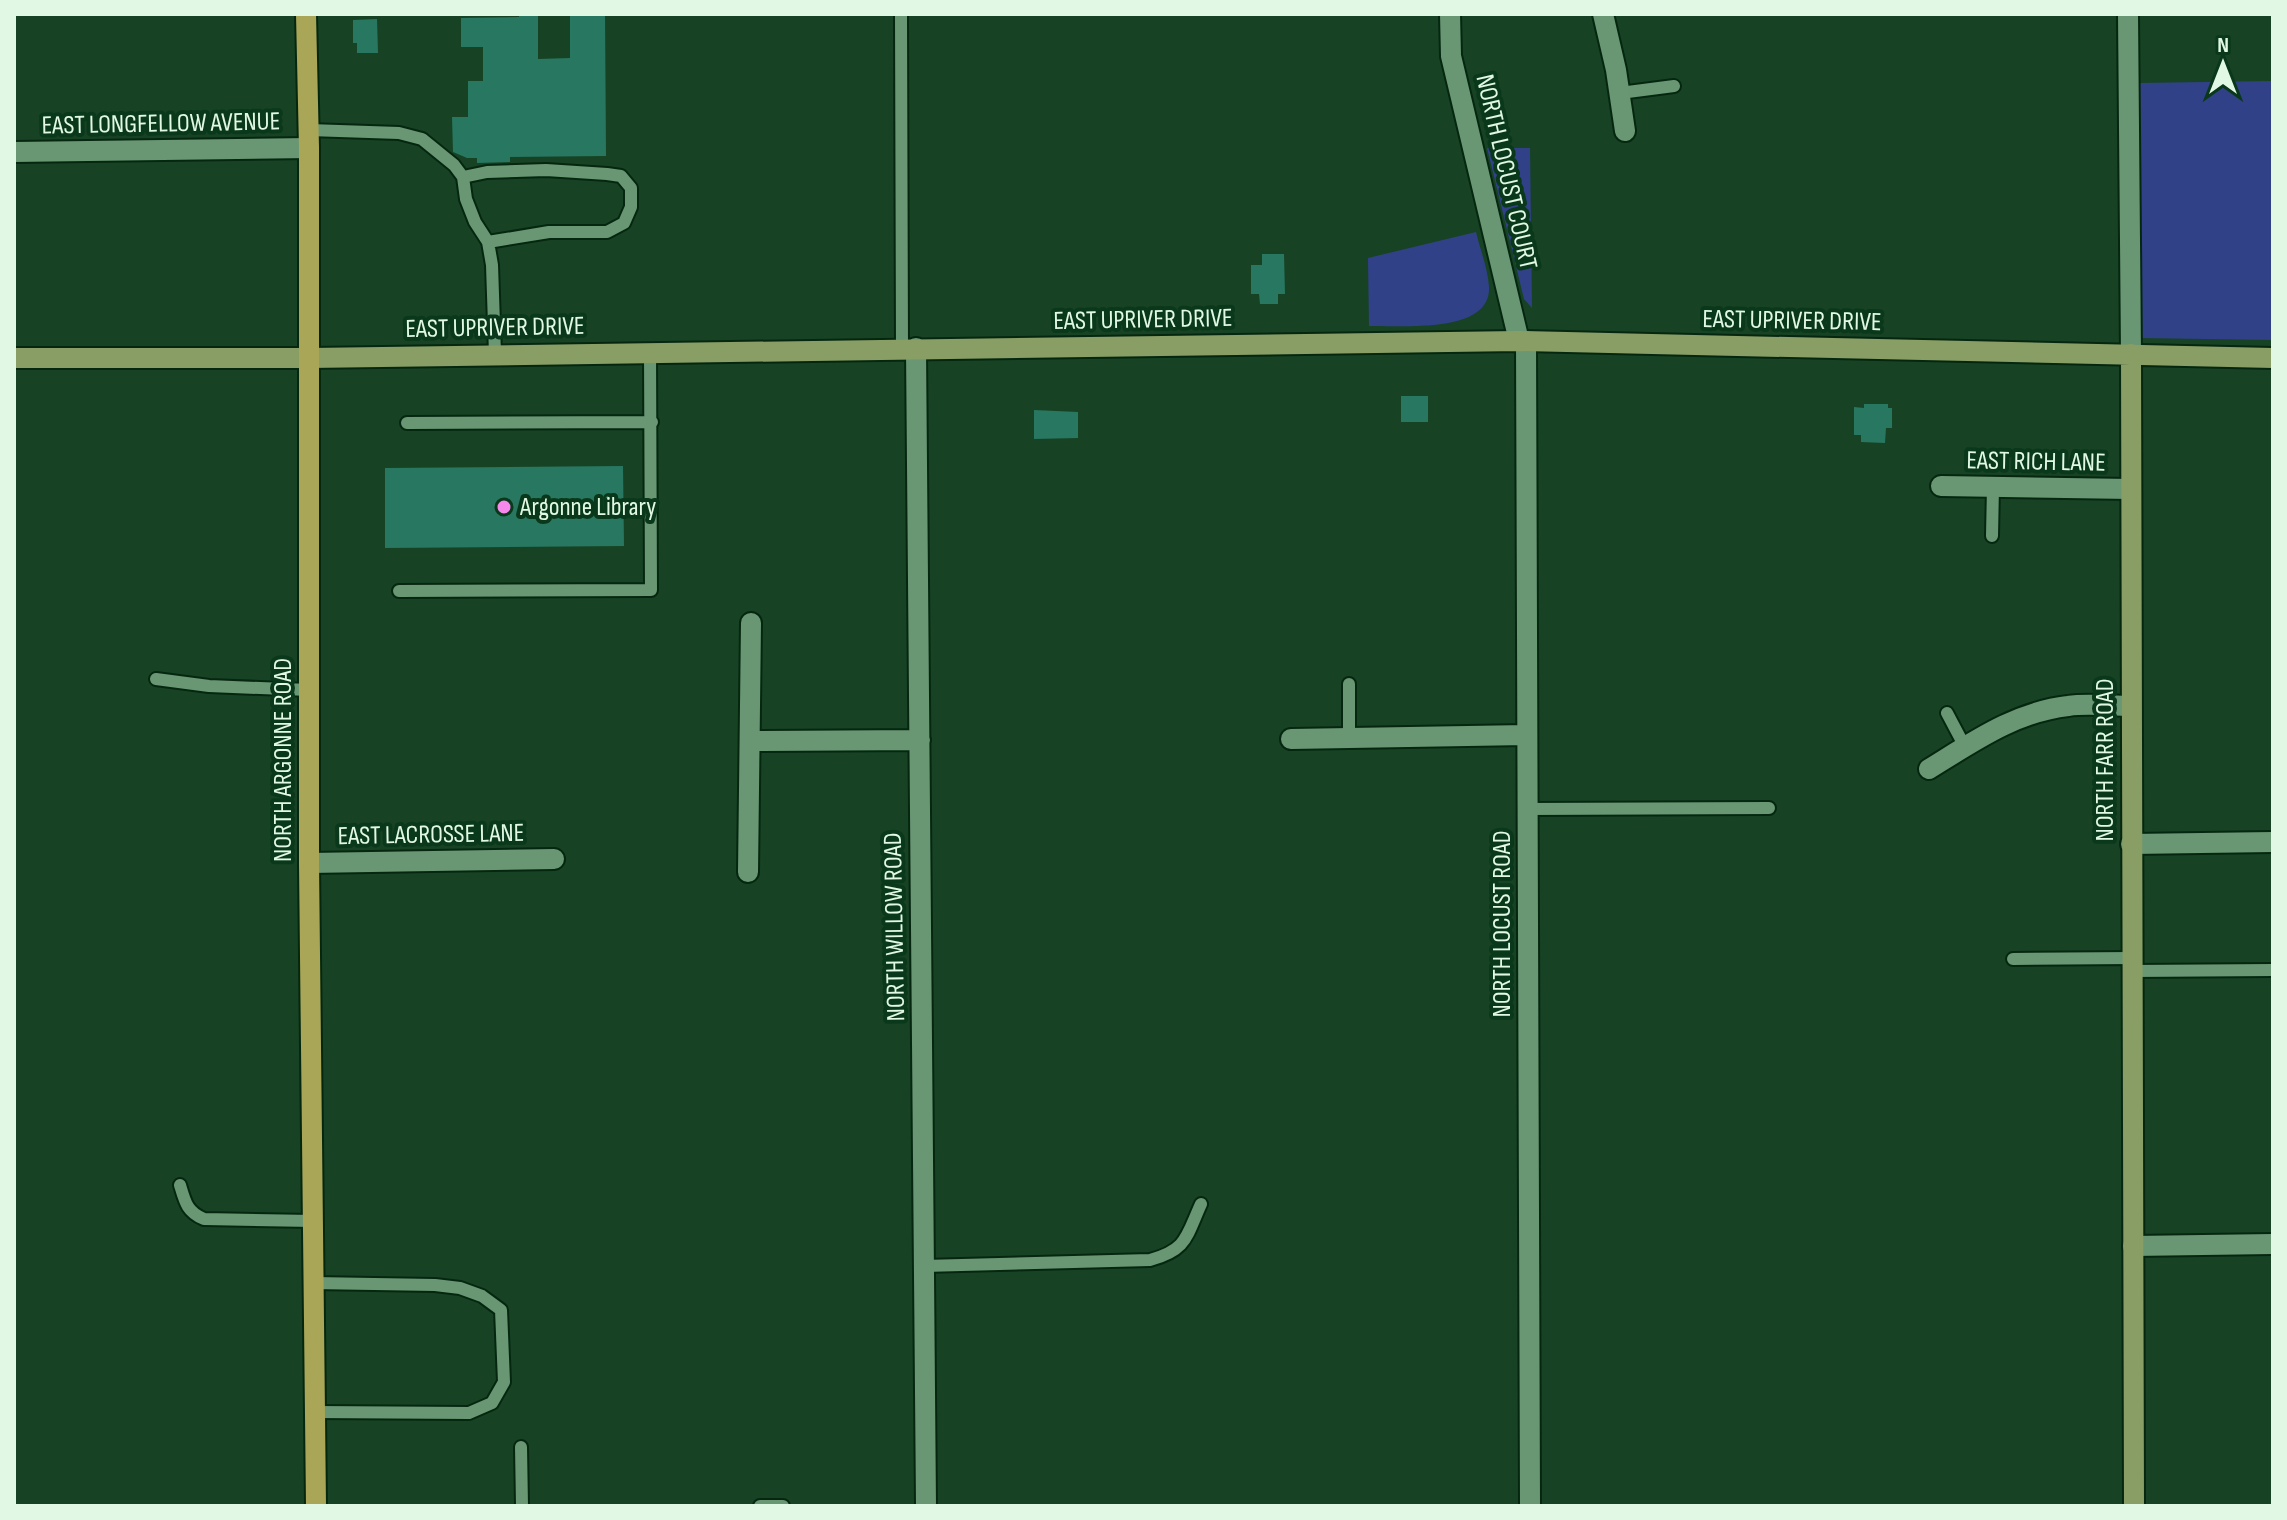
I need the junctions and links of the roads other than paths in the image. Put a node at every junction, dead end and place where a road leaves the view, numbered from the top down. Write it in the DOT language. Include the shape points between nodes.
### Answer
graph roads {
  1 [pos="306,14"];
  2 [pos="901,14"];
  3 [pos="1450,14"];
  4 [pos="1603,14"];
  5 [pos="2128,14"];
  6 [pos="1674,86"];
  7 [pos="1620,93"];
  8 [pos="1625,131"];
  9 [pos="309,139"];
  10 [pos="14,152"];
  11 [pos="463,177"];
  12 [pos="488,242"];
  13 [pos="1523,341"];
  14 [pos="909,348"];
  15 [pos="650,351"];
  16 [pos="495,354"];
  17 [pos="2131,354"];
  18 [pos="14,358"];
  19 [pos="309,358"];
  20 [pos="2273,358"];
  21 [pos="652,422"];
  22 [pos="407,423"];
  23 [pos="1941,486"];
  24 [pos="1993,487"];
  25 [pos="2131,489"];
  26 [pos="1992,536"];
  27 [pos="399,591"];
  28 [pos="751,623"];
  29 [pos="156,679"];
  30 [pos="1349,684"];
  31 [pos="309,690"];
  32 [pos="2130,706"];
  33 [pos="1947,713"];
  34 [pos="1527,735"];
  35 [pos="1349,738"];
  36 [pos="1291,739"];
  37 [pos="920,740"];
  38 [pos="750,741"];
  39 [pos="1965,747"];
  40 [pos="1929,769"];
  41 [pos="1769,808"];
  42 [pos="1527,809"];
  43 [pos="2273,842"];
  44 [pos="2131,844"];
  45 [pos="554,859"];
  46 [pos="309,863"];
  47 [pos="748,872"];
  48 [pos="2013,959"];
  49 [pos="2132,964"];
  50 [pos="2273,970"];
  51 [pos="180,1185"];
  52 [pos="1201,1204"];
  53 [pos="313,1221"];
  54 [pos="2273,1244"];
  55 [pos="2133,1246"];
  56 [pos="924,1266"];
  57 [pos="313,1283"];
  58 [pos="315,1412"];
  59 [pos="521,1447"];
  60 [pos="316,1506"];
  61 [pos="522,1506"];
  62 [pos="760,1506"];
  63 [pos="783,1506"];
  64 [pos="926,1506"];
  65 [pos="1530,1506"];
  66 [pos="2134,1506"];
  1 -- 9 [label="main road, NORTH ARGONNE ROAD"];
  2 -- 14 [label="lane"];
  3 -- 13 [label="street, NORTH LOCUST COURT" via="1451,56"];
  4 -- 7 [label="street"];
  5 -- 17 [label="street, NORTH FARR ROAD"];
  6 -- 7 [label="lane"];
  7 -- 8 [label="street"];
  9 -- 10 [label="street, EAST LONGFELLOW AVENUE"];
  9 -- 11 [label="lane" via="399,133 422,139"];
  9 -- 19 [label="main road, NORTH ARGONNE ROAD"];
  11 -- 12 [label="lane" via="470,211"];
  11 -- 12 [label="lane" via="546,170 621,176 631,188 624,223 607,232 549,232"];
  12 -- 16 [label="lane"];
  13 -- 14 [label="street, EAST UPRIVER DRIVE"];
  13 -- 17 [label="street, EAST UPRIVER DRIVE"];
  13 -- 34 [label="street, NORTH LOCUST ROAD"];
  14 -- 15 [label="street, EAST UPRIVER DRIVE"];
  14 -- 37 [label="street, NORTH WILLOW ROAD"];
  15 -- 16 [label="street, EAST UPRIVER DRIVE"];
  15 -- 21 [label="lane"];
  16 -- 19 [label="street, EAST UPRIVER DRIVE"];
  17 -- 20 [label="street, EAST UPRIVER DRIVE"];
  17 -- 25 [label="street, NORTH FARR ROAD"];
  18 -- 19 [label="street, EAST UPRIVER DRIVE"];
  19 -- 31 [label="main road, NORTH ARGONNE ROAD"];
  21 -- 22 [label="lane"];
  21 -- 27 [label="lane" via="651,590"];
  23 -- 24 [label="street, EAST RICH LANE"];
  24 -- 25 [label="street, EAST RICH LANE"];
  24 -- 26 [label="lane"];
  25 -- 32 [label="street, NORTH FARR ROAD"];
  28 -- 38 [label="street"];
  29 -- 31 [label="lane"];
  30 -- 35 [label="lane"];
  31 -- 46 [label="main road, NORTH ARGONNE ROAD"];
  32 -- 39 [label="street" via="2068,706 2025,715"];
  32 -- 44 [label="street, NORTH FARR ROAD"];
  33 -- 39 [label="lane"];
  34 -- 35 [label="street"];
  34 -- 42 [label="street, NORTH LOCUST ROAD"];
  35 -- 36 [label="street"];
  37 -- 38 [label="street"];
  37 -- 56 [label="street, NORTH WILLOW ROAD"];
  38 -- 47 [label="street"];
  39 -- 40 [label="street"];
  41 -- 42 [label="lane"];
  42 -- 65 [label="street, NORTH LOCUST ROAD"];
  43 -- 44 [label="street"];
  44 -- 49 [label="street, NORTH FARR ROAD"];
  45 -- 46 [label="street, EAST LACROSSE LANE"];
  46 -- 53 [label="main road, NORTH ARGONNE ROAD"];
  48 -- 49 [label="lane"];
  49 -- 50 [label="lane"];
  49 -- 55 [label="street, NORTH FARR ROAD"];
  51 -- 53 [label="lane" via="188,1208 204,1219"];
  52 -- 56 [label="lane" via="1184,1242 1171,1254 1150,1260"];
  53 -- 57 [label="main road, NORTH ARGONNE ROAD"];
  54 -- 55 [label="street"];
  55 -- 66 [label="street, NORTH FARR ROAD"];
  56 -- 64 [label="street, NORTH WILLOW ROAD"];
  57 -- 58 [label="main road, NORTH ARGONNE ROAD"];
  57 -- 58 [label="lane" via="435,1285 482,1296 501,1310 504,1382 492,1403 469,1413"];
  58 -- 60 [label="main road, NORTH ARGONNE ROAD"];
  59 -- 61 [label="lane"];
  62 -- 63 [label="lane"];
}
